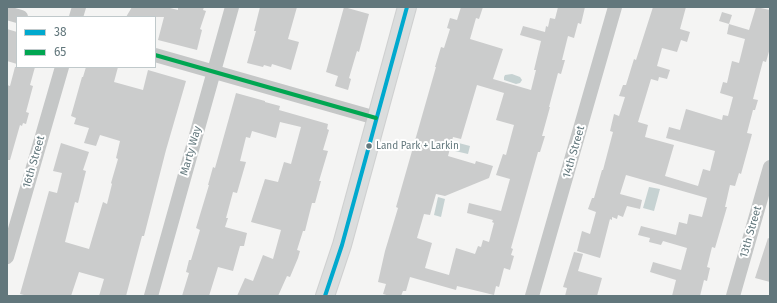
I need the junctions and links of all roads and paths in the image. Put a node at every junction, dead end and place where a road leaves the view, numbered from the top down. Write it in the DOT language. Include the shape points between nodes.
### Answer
graph roads {
  1 [pos="232,7"];
  2 [pos="407,7"];
  3 [pos="615,7"];
  4 [pos="7,13"];
  5 [pos="18,16"];
  6 [pos="156,55"];
  7 [pos="62,68"];
  8 [pos="214,71"];
  9 [pos="376,118"];
  10 [pos="770,167"];
  11 [pos="7,257"];
  12 [pos="150,296"];
  13 [pos="325,296"];
  14 [pos="532,296"];
  15 [pos="733,296"];
  1 -- 8 [label="street, Marty Way"];
  2 -- 9 [label="main road"];
  3 -- 14 [label="street, 14th Street"];
  4 -- 5 [label="street"];
  6 -- 8 [label="street"];
  7 -- 11 [label="street, 16th Street"];
  8 -- 9 [label="street"];
  8 -- 12 [label="street, Marty Way"];
  9 -- 13 [label="main road" via="342,245"];
  10 -- 15 [label="street, 13th Street"];
}
